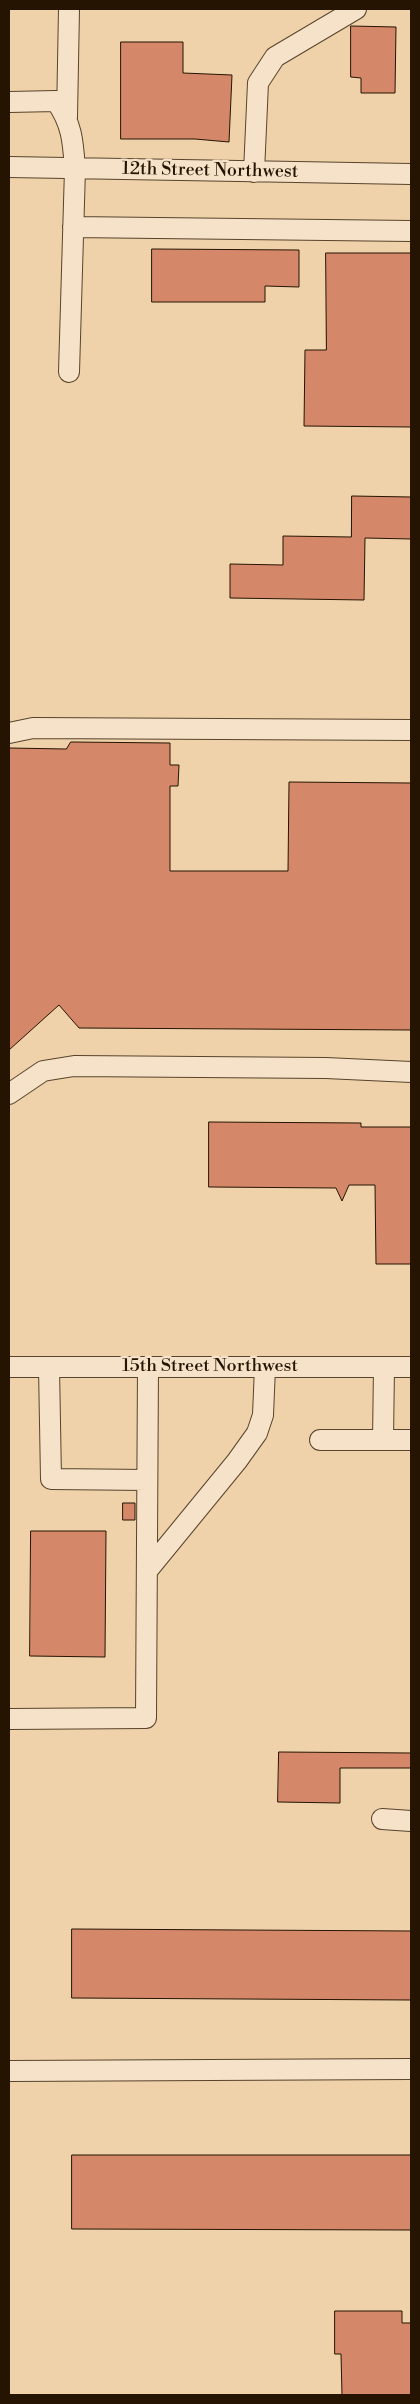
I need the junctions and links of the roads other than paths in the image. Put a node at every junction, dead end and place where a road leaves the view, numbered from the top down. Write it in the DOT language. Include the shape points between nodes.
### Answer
graph roads {
  1 [pos="69,9"];
  2 [pos="356,9"];
  3 [pos="9,102"];
  4 [pos="67,117"];
  5 [pos="9,167"];
  6 [pos="75,169"];
  7 [pos="254,172"];
  8 [pos="411,174"];
  9 [pos="73,227"];
  10 [pos="411,231"];
  11 [pos="69,372"];
  12 [pos="411,730"];
  13 [pos="9,732"];
  14 [pos="411,1072"];
  15 [pos="9,1094"];
  16 [pos="9,1367"];
  17 [pos="50,1367"];
  18 [pos="148,1367"];
  19 [pos="265,1367"];
  20 [pos="384,1367"];
  21 [pos="411,1367"];
  22 [pos="320,1440"];
  23 [pos="383,1440"];
  24 [pos="411,1440"];
  25 [pos="147,1480"];
  26 [pos="147,1571"];
  27 [pos="9,1719"];
  28 [pos="382,1818"];
  29 [pos="411,1821"];
  30 [pos="411,2069"];
  31 [pos="9,2071"];
  1 -- 4 [label="street"];
  2 -- 7 [label="street" via="275,57 258,83"];
  3 -- 4 [label="street" via="56,101"];
  4 -- 6 [label="street"];
  5 -- 6 [label="street, 12th Street Northwest"];
  6 -- 7 [label="street, 12th Street Northwest"];
  6 -- 9 [label="street"];
  7 -- 8 [label="street, 12th Street Northwest"];
  9 -- 10 [label="street"];
  9 -- 11 [label="street"];
  12 -- 13 [label="street" via="33,728"];
  14 -- 15 [label="street" via="74,1066 42,1072"];
  16 -- 17 [label="street, 15th Street Northwest"];
  17 -- 18 [label="street, 15th Street Northwest"];
  17 -- 25 [label="street" via="51,1479"];
  18 -- 19 [label="street, 15th Street Northwest"];
  18 -- 25 [label="street"];
  19 -- 20 [label="street, 15th Street Northwest"];
  19 -- 26 [label="street" via="263,1415 257,1433 238,1461"];
  20 -- 21 [label="street, 15th Street Northwest"];
  20 -- 23 [label="street"];
  22 -- 23 [label="street"];
  23 -- 24 [label="street"];
  25 -- 26 [label="street"];
  26 -- 27 [label="street" via="146,1718"];
  28 -- 29 [label="street"];
  30 -- 31 [label="street"];
}
